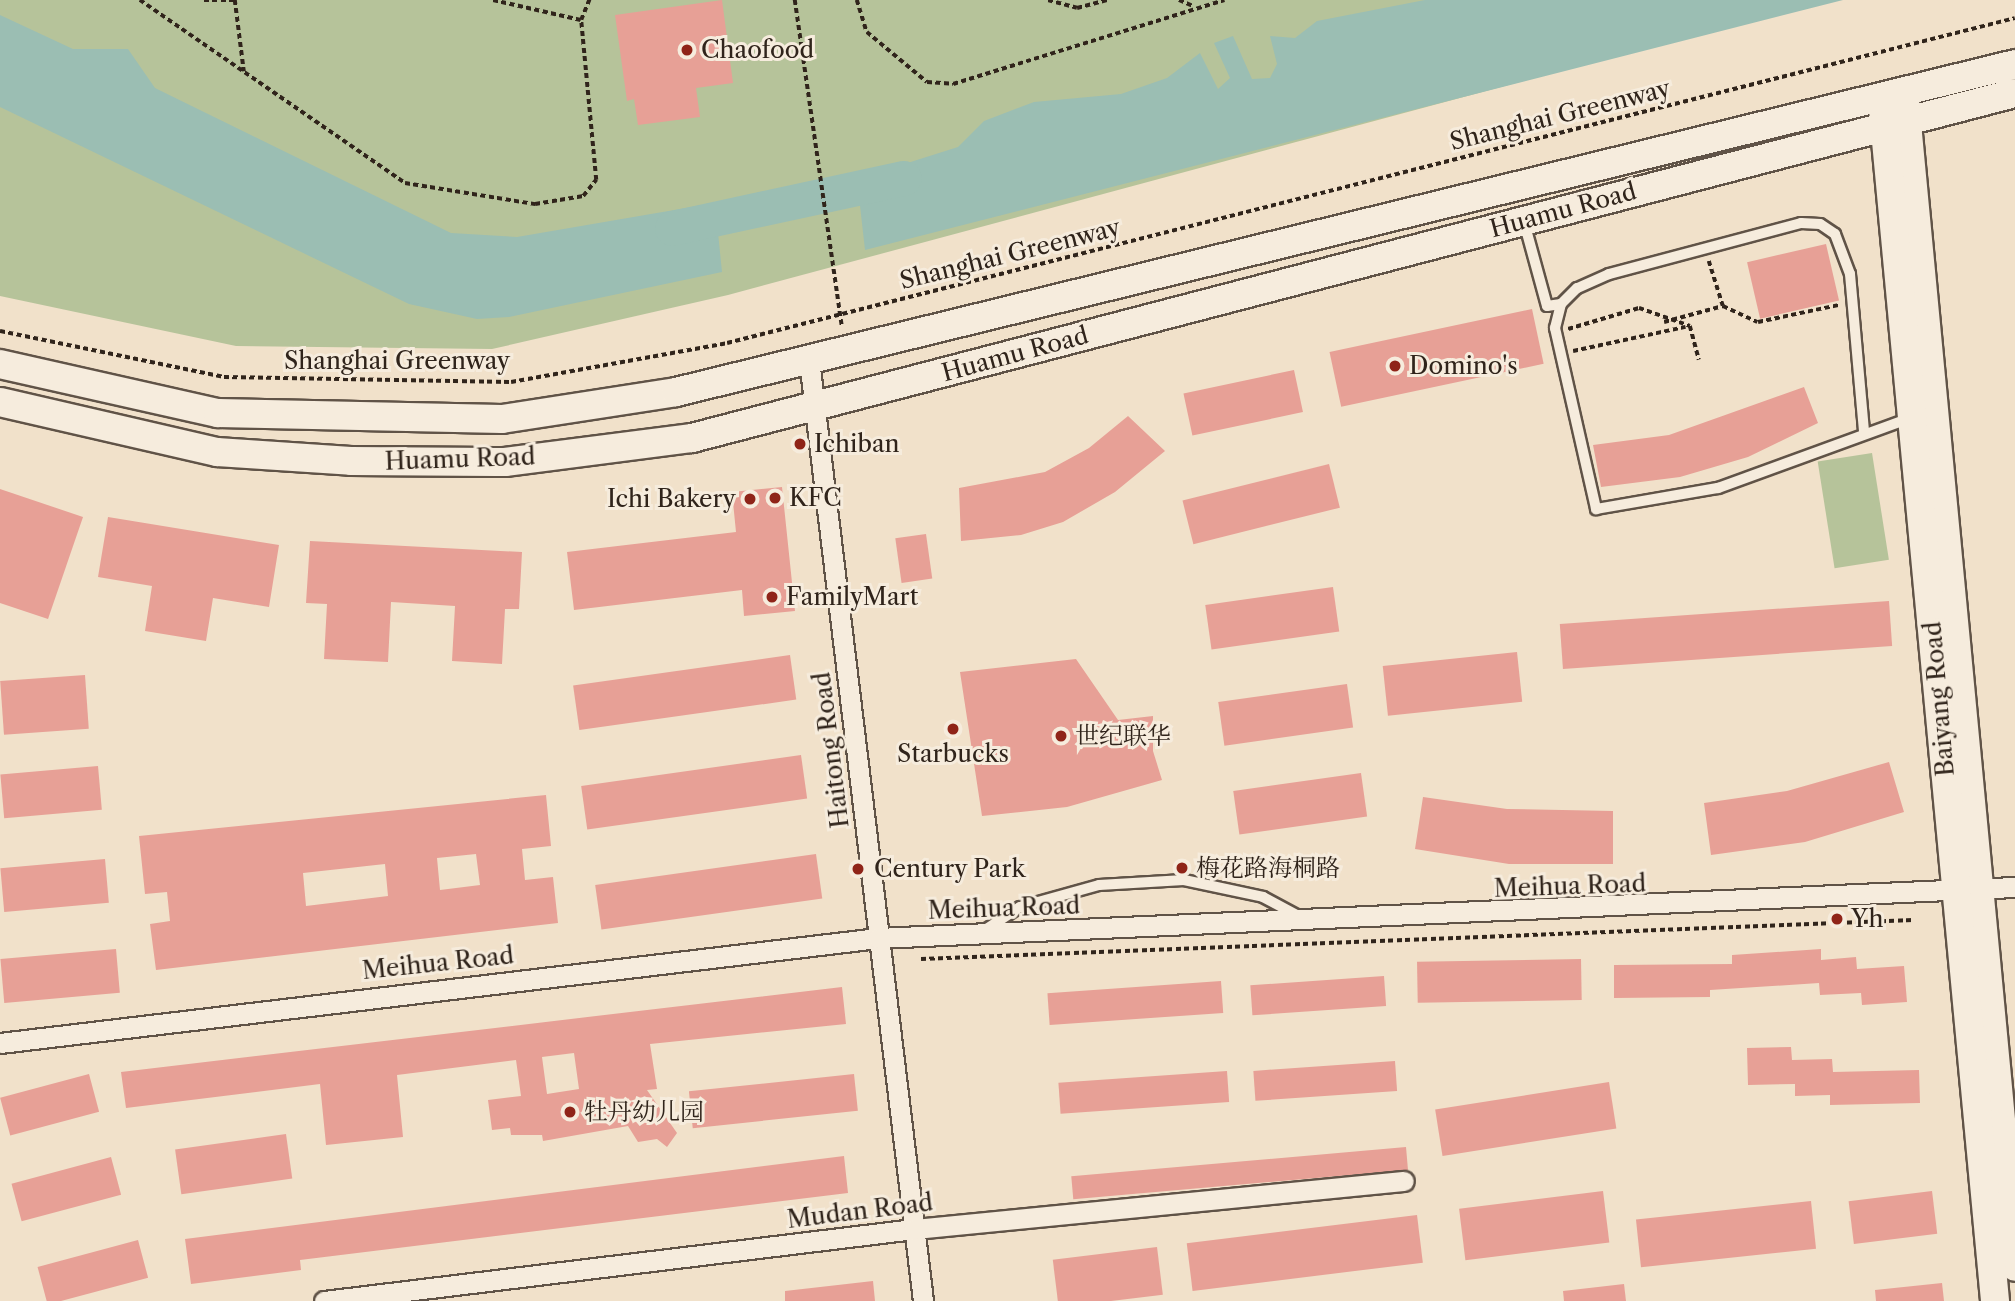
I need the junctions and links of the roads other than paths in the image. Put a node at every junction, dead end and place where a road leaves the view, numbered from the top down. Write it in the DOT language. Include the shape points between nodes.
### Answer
graph roads {
  1 [pos="2015,64"];
  2 [pos="2015,93"];
  3 [pos="1894,109"];
  4 [pos="1524,220"];
  5 [pos="1561,304"];
  6 [pos="809,360"];
  7 [pos="0,364"];
  8 [pos="0,402"];
  9 [pos="815,406"];
  10 [pos="1912,418"];
  11 [pos="1864,431"];
  12 [pos="2015,887"];
  13 [pos="1969,892"];
  14 [pos="1307,920"];
  15 [pos="981,933"];
  16 [pos="878,938"];
  17 [pos="0,1043"];
  18 [pos="1404,1181"];
  19 [pos="914,1229"];
  20 [pos="2015,1267"];
  21 [pos="324,1301"];
  22 [pos="923,1301"];
  23 [pos="1995,1301"];
  1 -- 3 [label="main road, Huamu Road"];
  2 -- 3 [label="main road, Huamu Road"];
  3 -- 4 [label="main road, Huamu Road"];
  3 -- 6 [label="main road, Huamu Road"];
  3 -- 10 [label="main road, Baiyang Road"];
  3 -- 13 [label="main road, Baiyang Road"];
  4 -- 5 [label="lane" via="1548,306"];
  4 -- 9 [label="main road, Huamu Road"];
  5 -- 11 [label="lane" via="1555,332 1596,509 1718,488"];
  5 -- 11 [label="lane" via="1577,288 1609,274 1801,223 1820,224 1843,248 1853,302"];
  6 -- 7 [label="main road, Huamu Road" via="676,392 502,419 218,413"];
  6 -- 9 [label="street, Haitong Road"];
  8 -- 9 [label="main road, Huamu Road" via="217,452 491,462 692,438"];
  9 -- 16 [label="street, Haitong Road"];
  10 -- 11 [label="lane"];
  10 -- 13 [label="main road, Baiyang Road"];
  12 -- 13 [label="street, Meihua Road"];
  13 -- 14 [label="street, Meihua Road"];
  13 -- 20 [label="main road, Baiyang Road"];
  13 -- 23 [label="main road, Baiyang Road"];
  14 -- 15 [label="street, Meihua Road"];
  14 -- 15 [label="lane" via="1264,897 1184,880 1099,885 1020,907"];
  15 -- 16 [label="street, Meihua Road"];
  16 -- 17 [label="street, Meihua Road"];
  16 -- 19 [label="street, Haitong Road"];
  18 -- 19 [label="street, Mudan Road"];
  19 -- 21 [label="street, Mudan Road"];
  19 -- 22 [label="street, Haitong Road"];
}
